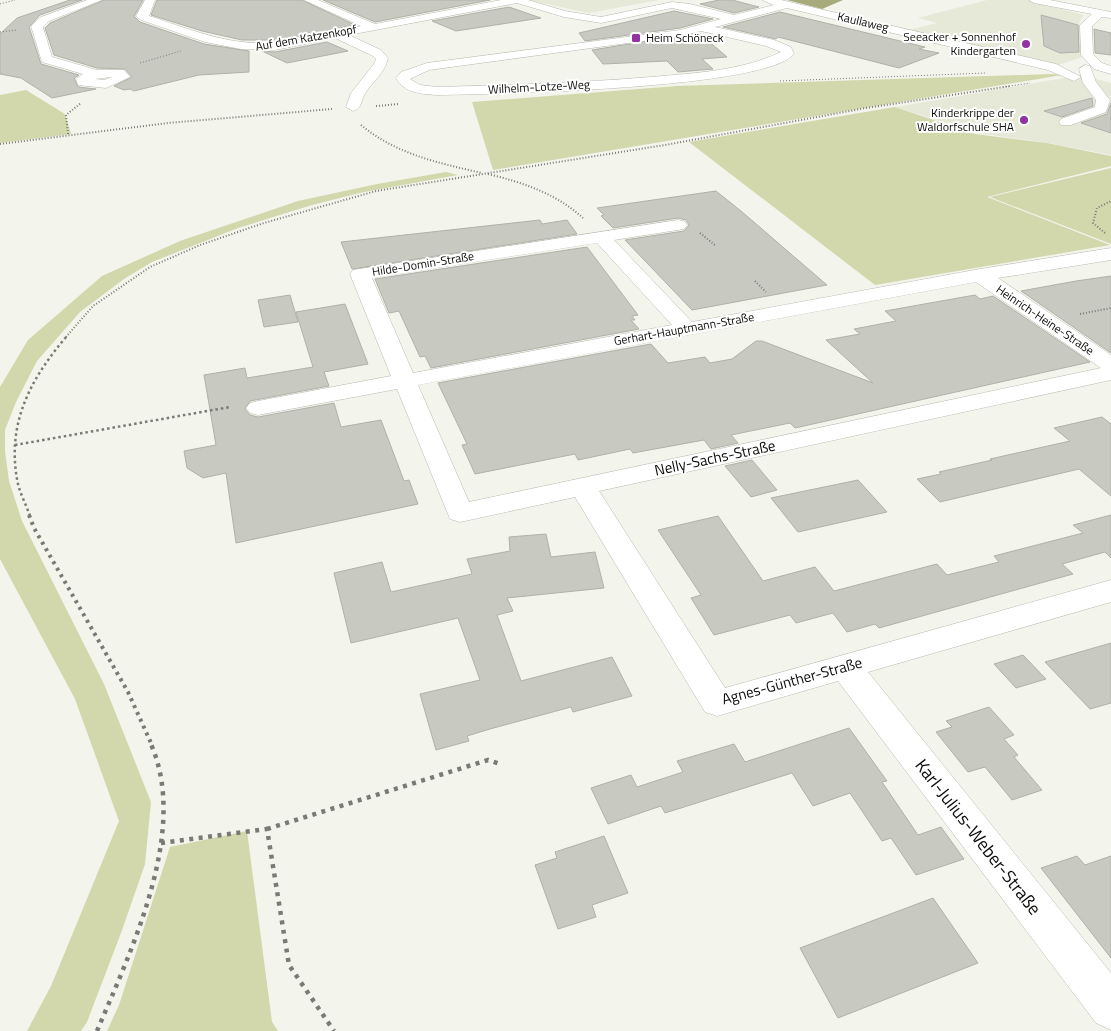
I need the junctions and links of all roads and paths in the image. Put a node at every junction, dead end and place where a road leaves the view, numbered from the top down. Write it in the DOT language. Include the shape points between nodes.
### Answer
graph roads {
  1 [pos="15,0"];
  2 [pos="97,0"];
  3 [pos="150,0"];
  4 [pos="309,0"];
  5 [pos="518,0"];
  6 [pos="766,0"];
  7 [pos="1034,0"];
  8 [pos="0,4"];
  9 [pos="785,5"];
  10 [pos="1105,14"];
  11 [pos="732,18"];
  12 [pos="601,20"];
  13 [pos="373,27"];
  14 [pos="704,28"];
  15 [pos="336,34"];
  16 [pos="216,42"];
  17 [pos="600,43"];
  18 [pos="1111,70"];
  19 [pos="112,72"];
  20 [pos="1082,72"];
  21 [pos="96,79"];
  22 [pos="353,107"];
  23 [pos="1066,122"];
  24 [pos="68,134"];
  25 [pos="1111,201"];
  26 [pos="678,225"];
  27 [pos="601,237"];
  28 [pos="1111,238"];
  29 [pos="1111,254"];
  30 [pos="980,276"];
  31 [pos="687,329"];
  32 [pos="1111,365"];
  33 [pos="1111,373"];
  34 [pos="404,381"];
  35 [pos="258,408"];
  36 [pos="14,445"];
  37 [pos="583,487"];
  38 [pos="1111,591"];
  39 [pos="844,667"];
  40 [pos="500,764"];
  41 [pos="267,829"];
  42 [pos="161,843"];
  43 [pos="1111,1008"];
  44 [pos="334,1031"];
  1 -- 8 [label="path"];
  2 -- 21 [label="street" via="45,19 37,26 46,59"];
  3 -- 16 [label="street, Auf dem Katzenkopf" via="142,16 145,18"];
  4 -- 13 [label="street, Auf dem Katzenkopf"];
  5 -- 12 [label="street" via="564,14"];
  5 -- 13 [label="street, Auf dem Katzenkopf"];
  6 -- 9 [label="street, Kaullaweg"];
  7 -- 10 [label="street"];
  9 -- 11 [label="street, Wilhelm-Lotze-Weg"];
  9 -- 20 [label="street, Kaullaweg"];
  10 -- 20 [label="street" via="1086,25 1088,55"];
  11 -- 12 [label="street" via="672,5"];
  11 -- 14 [label="street, Wilhelm-Lotze-Weg"];
  12 -- 17 [label="street" via="595,38"];
  13 -- 15 [label="street, Auf dem Katzenkopf"];
  14 -- 17 [label="street, Wilhelm-Lotze-Weg"];
  14 -- 17 [label="street, Wilhelm-Lotze-Weg" via="781,46 788,54 727,74 645,81 436,91 410,86 403,78 427,67"];
  15 -- 16 [label="street, Auf dem Katzenkopf" via="260,48"];
  15 -- 22 [label="street" via="382,58 382,64 360,87"];
  16 -- 19 [label="path"];
  18 -- 20 [label="street, Kaullaweg"];
  19 -- 21 [label="street"];
  20 -- 23 [label="street" via="1103,100 1101,109"];
  21 -- 24 [label="path" via="90,98 65,113"];
  22 -- 27 [label="path" via="358,122 383,142 423,159 531,184 573,209"];
  25 -- 28 [label="path" via="1097,208 1093,223"];
  26 -- 27 [label="street, Hilde-Domin-Straße"];
  27 -- 31 [label="street"];
  27 -- 34 [label="street, Hilde-Domin-Straße" via="360,274"];
  29 -- 30 [label="street, Gerhart-Hauptmann-Straße"];
  30 -- 31 [label="street, Gerhart-Hauptmann-Straße"];
  30 -- 32 [label="street, Heinrich-Heine-Straße"];
  31 -- 34 [label="street, Gerhart-Hauptmann-Straße"];
  33 -- 37 [label="street, Nelly-Sachs-Straße"];
  34 -- 35 [label="street, Gerhart-Hauptmann-Straße"];
  34 -- 37 [label="street, Nelly-Sachs-Straße" via="460,513"];
  35 -- 36 [label="path" via="243,405"];
  37 -- 39 [label="street, Agnes-Günther-Straße" via="717,703"];
  38 -- 39 [label="street, Agnes-Günther-Straße"];
  39 -- 43 [label="street, Karl-Julius-Weber-Straße"];
  40 -- 41 [label="path" via="488,760"];
  41 -- 42 [label="path"];
  41 -- 44 [label="path" via="288,965"];
}
